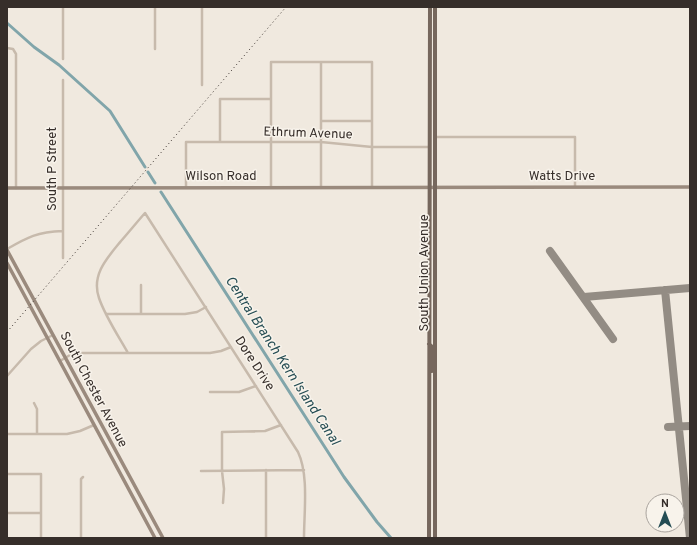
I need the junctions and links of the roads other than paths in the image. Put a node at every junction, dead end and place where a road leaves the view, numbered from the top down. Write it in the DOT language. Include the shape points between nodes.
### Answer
graph roads {
  1 [pos="63,7"];
  2 [pos="155,7"];
  3 [pos="202,7"];
  4 [pos="430,7"];
  5 [pos="435,7"];
  6 [pos="430,14"];
  7 [pos="435,39"];
  8 [pos="430,41"];
  9 [pos="7,48"];
  10 [pos="155,49"];
  11 [pos="63,59"];
  12 [pos="321,62"];
  13 [pos="435,72"];
  14 [pos="63,80"];
  15 [pos="202,85"];
  16 [pos="271,99"];
  17 [pos="372,121"];
  18 [pos="321,122"];
  19 [pos="435,137"];
  20 [pos="220,142"];
  21 [pos="271,142"];
  22 [pos="321,142"];
  23 [pos="429,146"];
  24 [pos="372,147"];
  25 [pos="271,187"];
  26 [pos="321,187"];
  27 [pos="372,187"];
  28 [pos="429,187"];
  29 [pos="435,187"];
  30 [pos="575,187"];
  31 [pos="690,187"];
  32 [pos="7,188"];
  33 [pos="16,188"];
  34 [pos="62,188"];
  35 [pos="186,188"];
  36 [pos="63,231"];
  37 [pos="7,250"];
  38 [pos="63,258"];
  39 [pos="7,263"];
  40 [pos="429,282"];
  41 [pos="435,282"];
  42 [pos="140,284"];
  43 [pos="206,307"];
  44 [pos="107,314"];
  45 [pos="141,314"];
  46 [pos="53,335"];
  47 [pos="47,338"];
  48 [pos="429,344"];
  49 [pos="231,347"];
  50 [pos="128,353"];
  51 [pos="65,358"];
  52 [pos="60,361"];
  53 [pos="435,372"];
  54 [pos="7,376"];
  55 [pos="429,384"];
  56 [pos="256,386"];
  57 [pos="210,392"];
  58 [pos="34,404"];
  59 [pos="435,416"];
  60 [pos="94,425"];
  61 [pos="281,425"];
  62 [pos="7,434"];
  63 [pos="37,434"];
  64 [pos="429,463"];
  65 [pos="435,463"];
  66 [pos="266,470"];
  67 [pos="304,470"];
  68 [pos="201,471"];
  69 [pos="222,471"];
  70 [pos="7,474"];
  71 [pos="83,477"];
  72 [pos="223,503"];
  73 [pos="7,513"];
  74 [pos="41,513"];
  75 [pos="41,538"];
  76 [pos="81,538"];
  77 [pos="155,538"];
  78 [pos="163,538"];
  79 [pos="266,538"];
  80 [pos="304,538"];
  81 [pos="429,538"];
  82 [pos="435,538"];
  1 -- 11 [label="street"];
  2 -- 10 [label="street"];
  3 -- 15 [label="street"];
  4 -- 6 [label="main road, South Union Avenue"];
  5 -- 7 [label="main road, South Union Avenue"];
  6 -- 7 [label="main road" via="432,37"];
  6 -- 8 [label="main road, South Union Avenue"];
  7 -- 13 [label="main road, South Union Avenue"];
  8 -- 13 [label="main road" via="432,68"];
  8 -- 23 [label="main road, South Union Avenue"];
  9 -- 33 [label="street" via="15,51"];
  12 -- 16 [label="street" via="271,62"];
  12 -- 17 [label="street" via="372,62"];
  12 -- 18 [label="street"];
  13 -- 19 [label="main road, South Union Avenue"];
  14 -- 34 [label="street, South P Street"];
  16 -- 20 [label="street" via="220,99"];
  16 -- 21 [label="street"];
  17 -- 18 [label="street"];
  17 -- 24 [label="street"];
  18 -- 22 [label="street"];
  19 -- 29 [label="main road, South Union Avenue"];
  19 -- 30 [label="street" via="575,137"];
  20 -- 21 [label="street, Ethrum Avenue"];
  20 -- 35 [label="street, Ethrum Avenue" via="186,142"];
  21 -- 22 [label="street, Ethrum Avenue"];
  21 -- 25 [label="street"];
  22 -- 24 [label="street, Ethrum Avenue"];
  22 -- 26 [label="street"];
  23 -- 24 [label="street, Ethrum Avenue"];
  23 -- 28 [label="main road, South Union Avenue"];
  24 -- 27 [label="street"];
  25 -- 26 [label="street, Wilson Road"];
  25 -- 35 [label="street, Wilson Road"];
  26 -- 27 [label="street, Wilson Road"];
  27 -- 28 [label="street, Wilson Road"];
  28 -- 29 [label="street, Wilson Road"];
  28 -- 40 [label="main road, South Union Avenue"];
  29 -- 30 [label="street, Watts Drive"];
  29 -- 41 [label="main road, South Union Avenue"];
  30 -- 31 [label="street, Watts Drive"];
  32 -- 33 [label="street, Wilson Road"];
  33 -- 34 [label="street, Wilson Road"];
  34 -- 35 [label="street, Wilson Road"];
  34 -- 36 [label="street, South P Street"];
  36 -- 37 [label="street" via="37,234"];
  36 -- 38 [label="street, South P Street"];
  37 -- 46 [label="street, South Chester Avenue"];
  39 -- 47 [label="street, South Chester Avenue"];
  40 -- 41 [label="main road"];
  40 -- 48 [label="main road, South Union Avenue"];
  41 -- 53 [label="main road, South Union Avenue"];
  42 -- 45 [label="street"];
  43 -- 44 [label="street, Dore Drive" via="145,213 105,260 100,270 97,281 98,293"];
  43 -- 45 [label="street" via="185,314"];
  43 -- 49 [label="street, Dore Drive"];
  44 -- 45 [label="street"];
  44 -- 50 [label="street"];
  46 -- 47 [label="street"];
  46 -- 51 [label="street, South Chester Avenue"];
  47 -- 52 [label="street, South Chester Avenue"];
  47 -- 54 [label="street" via="31,349"];
  48 -- 53 [label="main road" via="432,347 432,370"];
  48 -- 55 [label="main road, South Union Avenue"];
  49 -- 50 [label="street" via="210,353"];
  49 -- 56 [label="street, Dore Drive"];
  50 -- 51 [label="street" via="80,354"];
  51 -- 52 [label="street"];
  51 -- 78 [label="street, South Chester Avenue"];
  52 -- 60 [label="street, South Chester Avenue"];
  53 -- 59 [label="main road, South Union Avenue"];
  55 -- 59 [label="main road" via="432,392 432,412"];
  55 -- 64 [label="main road, South Union Avenue"];
  56 -- 57 [label="street" via="239,392"];
  56 -- 61 [label="street, Dore Drive"];
  58 -- 63 [label="street"];
  59 -- 65 [label="main road, South Union Avenue"];
  60 -- 63 [label="street" via="74,433"];
  60 -- 77 [label="street, South Chester Avenue"];
  61 -- 67 [label="street, Dore Drive" via="298,452"];
  61 -- 69 [label="street" via="265,431 222,432"];
  62 -- 63 [label="street"];
  64 -- 65 [label="main road"];
  64 -- 81 [label="main road, South Union Avenue"];
  65 -- 82 [label="main road, South Union Avenue"];
  66 -- 67 [label="street"];
  66 -- 69 [label="street"];
  66 -- 79 [label="street"];
  67 -- 80 [label="street, Dore Drive"];
  68 -- 69 [label="street"];
  69 -- 72 [label="street"];
  70 -- 74 [label="street" via="41,474"];
  71 -- 76 [label="street"];
  73 -- 74 [label="street"];
  74 -- 75 [label="street"];
}
